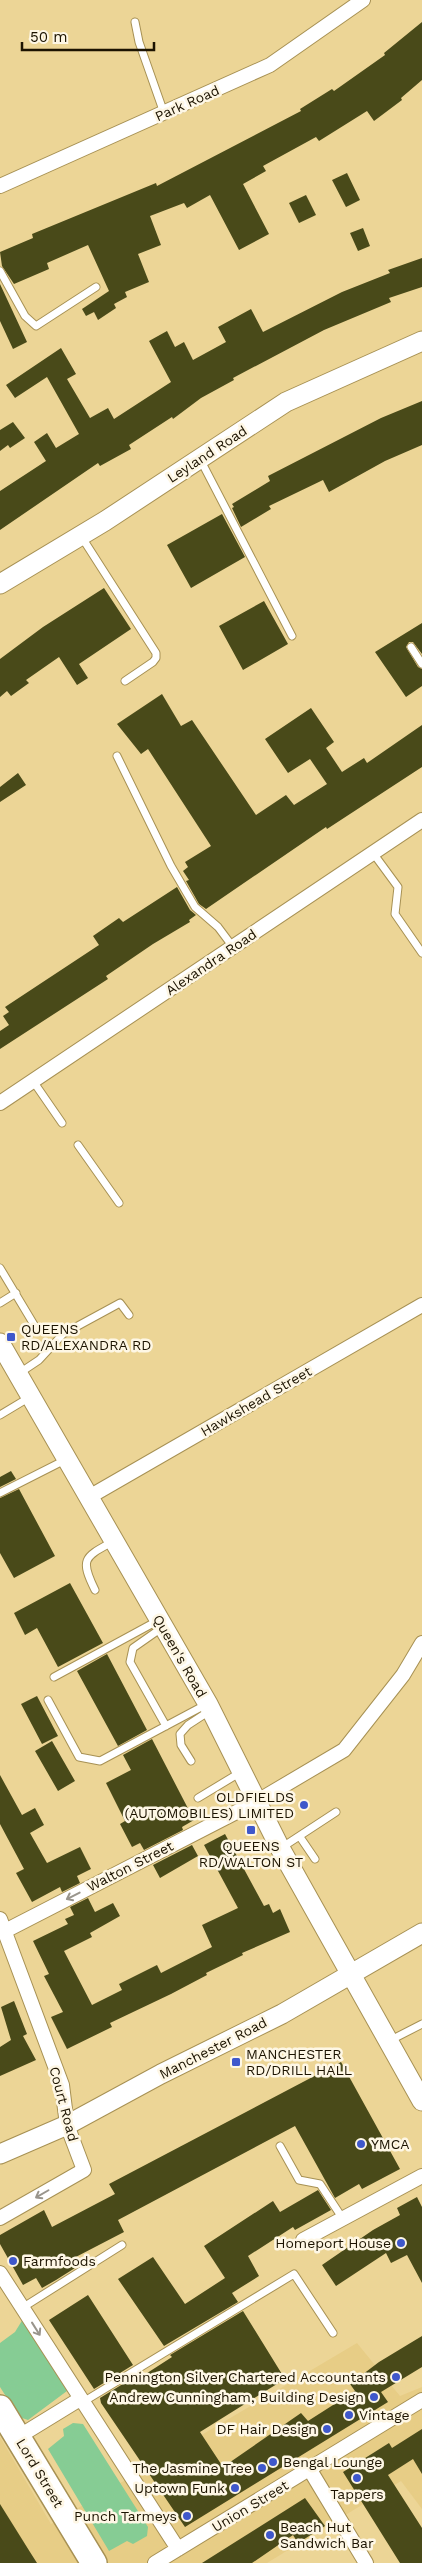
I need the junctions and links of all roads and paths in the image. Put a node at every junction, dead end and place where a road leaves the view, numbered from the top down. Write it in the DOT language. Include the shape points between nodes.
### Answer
graph roads {
  1 [pos="363,0"];
  2 [pos="135,22"];
  3 [pos="164,113"];
  4 [pos="0,186"];
  5 [pos="0,271"];
  6 [pos="96,287"];
  7 [pos="422,341"];
  8 [pos="199,459"];
  9 [pos="81,535"];
  10 [pos="0,584"];
  11 [pos="292,636"];
  12 [pos="411,647"];
  13 [pos="422,664"];
  14 [pos="125,681"];
  15 [pos="117,756"];
  16 [pos="422,820"];
  17 [pos="373,853"];
  18 [pos="233,947"];
  19 [pos="422,954"];
  20 [pos="33,1081"];
  21 [pos="0,1103"];
  22 [pos="62,1123"];
  23 [pos="78,1145"];
  24 [pos="119,1203"];
  25 [pos="0,1268"];
  26 [pos="16,1294"];
  27 [pos="0,1303"];
  28 [pos="422,1305"];
  29 [pos="129,1315"];
  30 [pos="36,1328"];
  31 [pos="0,1343"];
  32 [pos="18,1374"];
  33 [pos="31,1397"];
  34 [pos="0,1415"];
  35 [pos="67,1458"];
  36 [pos="0,1493"];
  37 [pos="90,1497"];
  38 [pos="114,1541"];
  39 [pos="95,1590"];
  40 [pos="162,1623"];
  41 [pos="422,1642"];
  42 [pos="54,1677"];
  43 [pos="48,1700"];
  44 [pos="209,1707"];
  45 [pos="166,1726"];
  46 [pos="191,1761"];
  47 [pos="241,1772"];
  48 [pos="198,1798"];
  49 [pos="256,1802"];
  50 [pos="336,1812"];
  51 [pos="300,1837"];
  52 [pos="280,1848"];
  53 [pos="315,1859"];
  54 [pos="2,1925"];
  55 [pos="422,1933"];
  56 [pos="352,1975"];
  57 [pos="422,2024"];
  58 [pos="388,2041"];
  59 [pos="422,2101"];
  60 [pos="66,2125"];
  61 [pos="280,2146"];
  62 [pos="0,2154"];
  63 [pos="422,2176"];
  64 [pos="0,2218"];
  65 [pos="343,2219"];
  66 [pos="303,2240"];
  67 [pos="122,2245"];
  68 [pos="0,2273"];
  69 [pos="22,2308"];
  70 [pos="333,2333"];
  71 [pos="422,2400"];
  72 [pos="81,2401"];
  73 [pos="0,2408"];
  74 [pos="18,2437"];
  75 [pos="310,2470"];
  76 [pos="178,2549"];
  77 [pos="94,2563"];
  78 [pos="155,2563"];
  79 [pos="366,2563"];
  1 -- 3 [label="street, Park Road" via="270,65"];
  2 -- 3 [label="lane" via="138,42"];
  3 -- 4 [label="street, Park Road"];
  5 -- 6 [label="lane" via="26,316 36,326"];
  7 -- 8 [label="main road, Leyland Road" via="286,402"];
  8 -- 9 [label="main road, Leyland Road"];
  8 -- 11 [label="lane"];
  9 -- 10 [label="main road, Leyland Road"];
  9 -- 14 [label="lane" via="156,653 153,662"];
  12 -- 13 [label="lane"];
  15 -- 18 [label="lane" via="171,866 196,907 218,927"];
  16 -- 17 [label="street, Alexandra Road"];
  17 -- 18 [label="street, Alexandra Road"];
  17 -- 19 [label="lane" via="398,887 395,914"];
  18 -- 20 [label="street, Alexandra Road"];
  20 -- 21 [label="street, Alexandra Road"];
  20 -- 22 [label="lane"];
  23 -- 24 [label="lane"];
  25 -- 26 [label="lane"];
  26 -- 27 [label="lane"];
  26 -- 30 [label="lane"];
  28 -- 37 [label="street, Hawkshead Street"];
  29 -- 32 [label="lane" via="120,1303 64,1334 39,1360"];
  31 -- 32 [label="main road, Queen's Road"];
  32 -- 33 [label="main road, Queen's Road"];
  33 -- 34 [label="lane"];
  33 -- 35 [label="main road, Queen's Road"];
  35 -- 36 [label="lane"];
  35 -- 37 [label="main road, Queen's Road"];
  37 -- 38 [label="main road, Queen's Road"];
  38 -- 39 [label="lane" via="85,1561 85,1569"];
  38 -- 40 [label="main road, Queen's Road"];
  40 -- 42 [label="lane"];
  40 -- 44 [label="main road, Queen's Road"];
  40 -- 45 [label="lane" via="133,1648 130,1662"];
  41 -- 49 [label="street, Walton Street" via="402,1675 344,1750"];
  43 -- 45 [label="lane" via="79,1757 90,1761 100,1761"];
  44 -- 45 [label="lane"];
  44 -- 46 [label="lane" via="180,1734 181,1745"];
  44 -- 47 [label="main road, Queen's Road"];
  47 -- 48 [label="lane"];
  47 -- 49 [label="main road, Queen's Road"];
  49 -- 52 [label="main road, Queen's Road"];
  49 -- 54 [label="street, Walton Street, one-way"];
  50 -- 51 [label="lane"];
  51 -- 52 [label="lane"];
  51 -- 53 [label="lane"];
  52 -- 56 [label="main road, Queen's Road"];
  54 -- 60 [label="street, Court Road" via="62,2085"];
  55 -- 56 [label="main road, Manchester Road"];
  56 -- 58 [label="main road, Queen's Road"];
  56 -- 60 [label="main road, Manchester Road"];
  57 -- 58 [label="lane"];
  58 -- 59 [label="main road, Queen's Road"];
  60 -- 62 [label="main road, Manchester Road"];
  60 -- 64 [label="street, Court Road, one-way" via="84,2170"];
  61 -- 65 [label="lane" via="299,2180 320,2184"];
  63 -- 65 [label="street"];
  65 -- 66 [label="street"];
  67 -- 69 [label="lane"];
  68 -- 69 [label="street"];
  69 -- 72 [label="street, one-way"];
  70 -- 72 [label="lane" via="294,2274"];
  71 -- 75 [label="street, Union Street"];
  72 -- 74 [label="street"];
  72 -- 76 [label="street"];
  73 -- 74 [label="highway, Lord Street"];
  74 -- 77 [label="highway, Lord Street"];
  75 -- 76 [label="street, Union Street"];
  75 -- 79 [label="street"];
  76 -- 78 [label="street, Union Street"];
}
